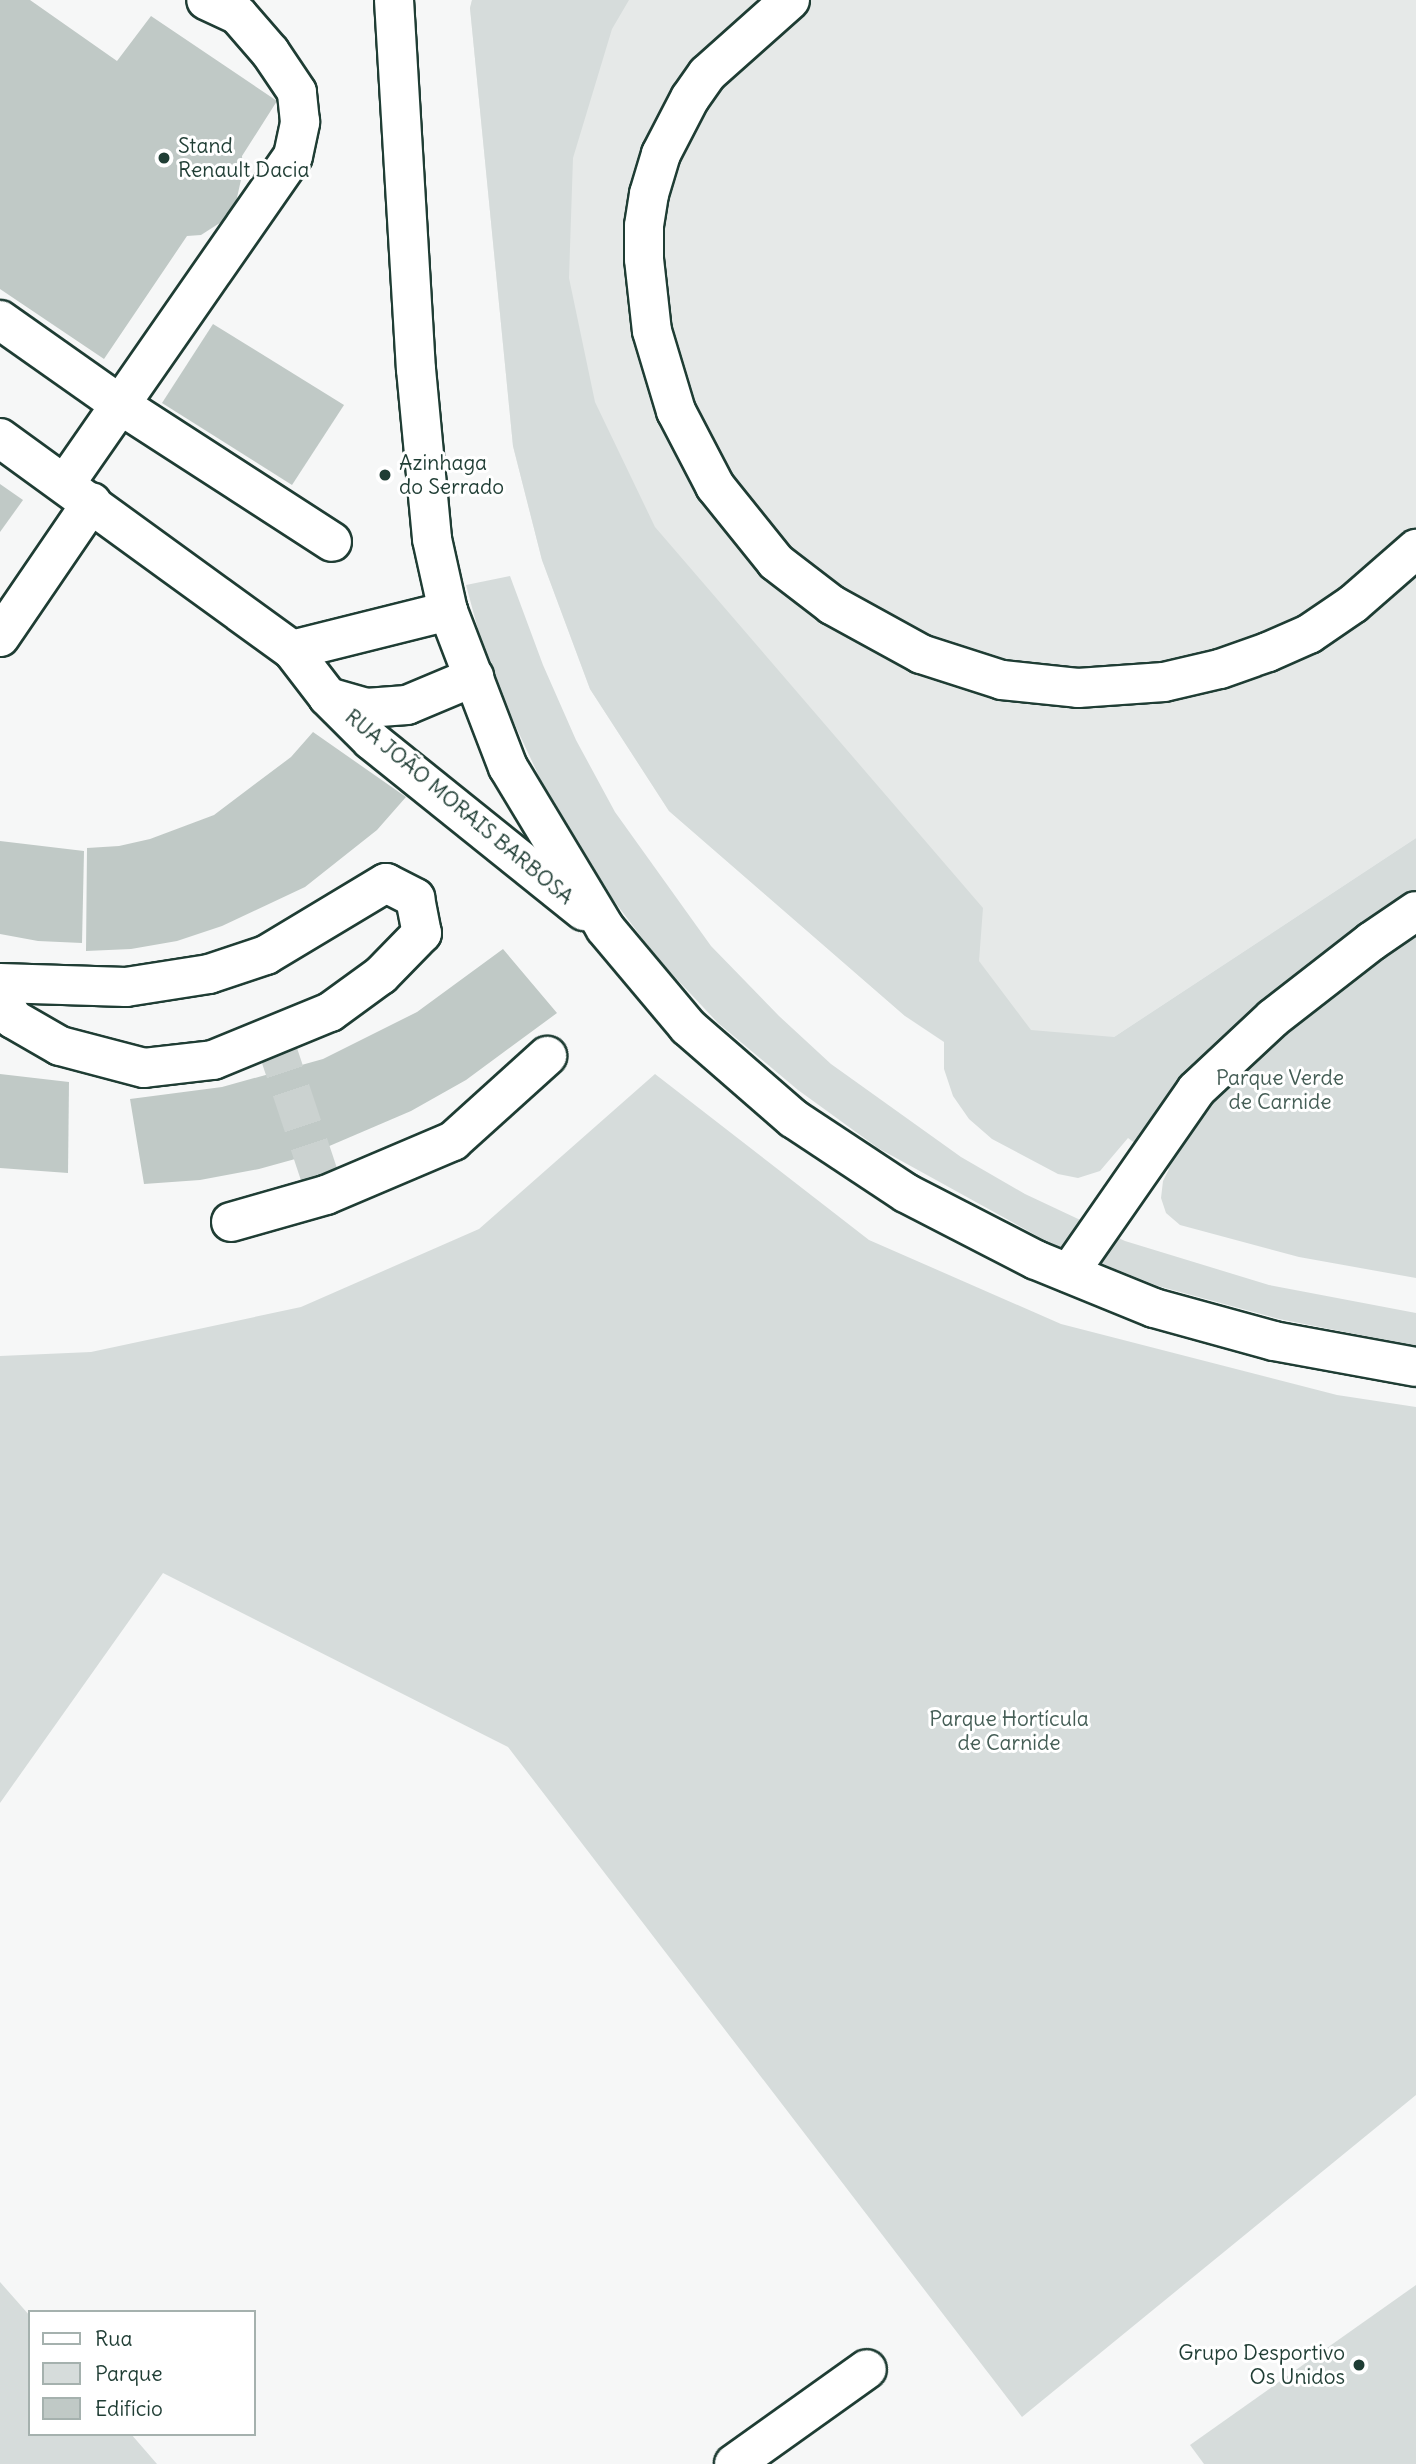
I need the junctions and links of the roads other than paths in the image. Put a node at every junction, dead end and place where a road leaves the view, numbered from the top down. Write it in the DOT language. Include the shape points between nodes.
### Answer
graph roads {
  1 [pos="206,0"];
  2 [pos="394,0"];
  3 [pos="790,0"];
  4 [pos="0,320"];
  5 [pos="122,406"];
  6 [pos="0,438"];
  7 [pos="78,493"];
  8 [pos="332,542"];
  9 [pos="1416,549"];
  10 [pos="448,611"];
  11 [pos="0,636"];
  12 [pos="292,650"];
  13 [pos="474,677"];
  14 [pos="328,696"];
  15 [pos="1416,911"];
  16 [pos="604,928"];
  17 [pos="0,983"];
  18 [pos="0,996"];
  19 [pos="547,1056"];
  20 [pos="231,1222"];
  21 [pos="1069,1273"];
  22 [pos="1416,1367"];
  23 [pos="867,2369"];
  24 [pos="734,2464"];
  1 -- 5 [label="street" via="238,15 298,92 300,122 293,156"];
  2 -- 10 [label="street" via="425,476 432,539"];
  3 -- 9 [label="street" via="715,66 690,98 661,154 644,226 652,331 676,411 715,486 776,562 831,605 921,654 1002,680 1088,687 1164,682 1268,652 1309,634 1353,604"];
  4 -- 5 [label="street"];
  5 -- 7 [label="street"];
  5 -- 8 [label="street"];
  6 -- 7 [label="street, RUA JOÃO MORAIS BARBOSA"];
  7 -- 11 [label="street"];
  7 -- 12 [label="street, RUA JOÃO MORAIS BARBOSA"];
  10 -- 12 [label="street"];
  10 -- 13 [label="street"];
  12 -- 14 [label="street, RUA JOÃO MORAIS BARBOSA"];
  13 -- 14 [label="street" via="407,705 366,708"];
  13 -- 16 [label="street" via="508,767"];
  14 -- 16 [label="street, RUA JOÃO MORAIS BARBOSA" via="371,740"];
  15 -- 21 [label="street" via="1273,1018 1196,1090"];
  16 -- 21 [label="street" via="688,1027 794,1119 905,1193"];
  17 -- 18 [label="street" via="126,987 209,974 266,956 386,883 415,898 422,933 381,975 330,1012 213,1060 145,1068 60,1046 13,1019"];
  19 -- 20 [label="street" via="453,1141 326,1195"];
  21 -- 22 [label="street" via="1154,1308 1274,1341"];
  23 -- 24 [label="street"];
}
